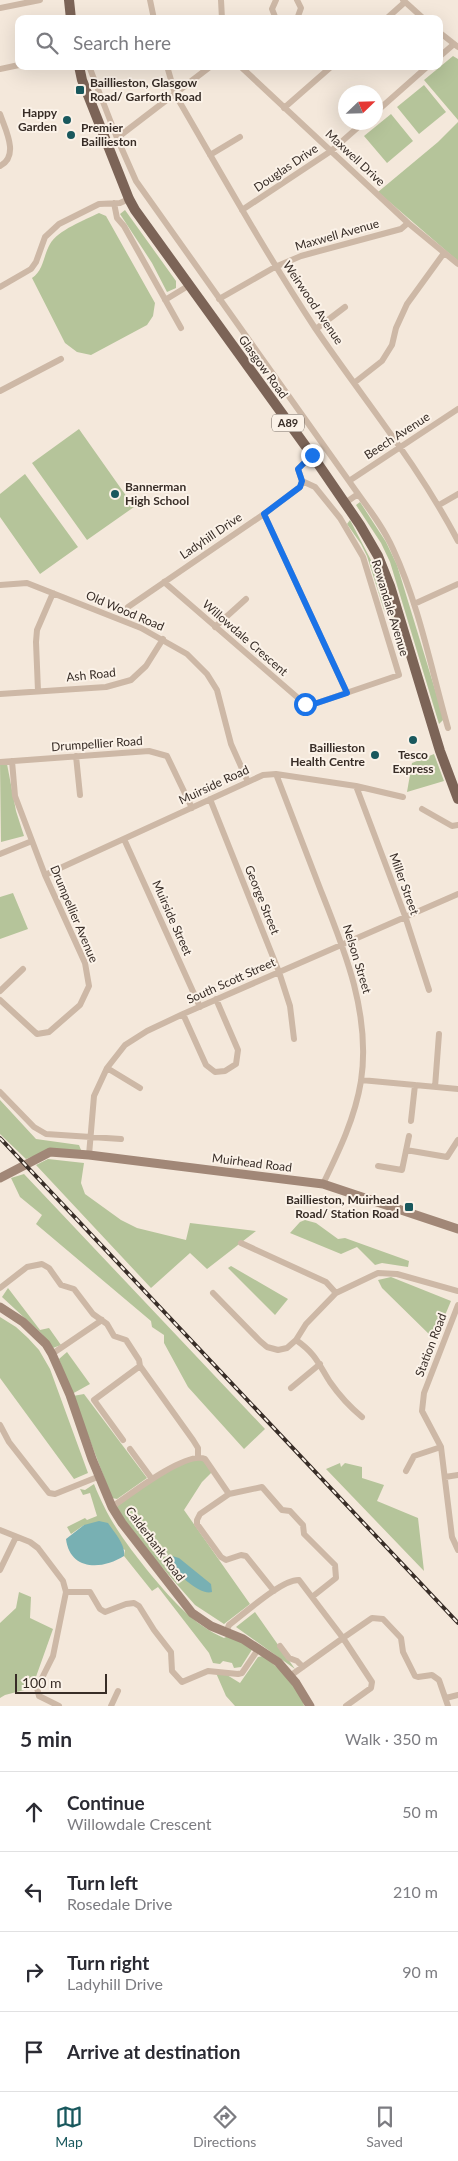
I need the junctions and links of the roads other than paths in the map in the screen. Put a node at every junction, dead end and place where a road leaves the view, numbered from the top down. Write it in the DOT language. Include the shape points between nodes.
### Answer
graph roads {
  1 [pos="40,0"];
  2 [pos="68,0"];
  3 [pos="150,0"];
  4 [pos="221,0"];
  5 [pos="276,0"];
  6 [pos="297,0"];
  7 [pos="404,1"];
  8 [pos="0,8"];
  9 [pos="71,15"];
  10 [pos="153,15"];
  11 [pos="222,15"];
  12 [pos="274,15"];
  13 [pos="298,15"];
  14 [pos="390,15"];
  15 [pos="420,15"];
  16 [pos="443,35"];
  17 [pos="456,46"];
  18 [pos="443,54"];
  19 [pos="15,66"];
  20 [pos="0,69"];
  21 [pos="80,70"];
  22 [pos="90,70"];
  23 [pos="168,70"];
  24 [pos="206,70"];
  25 [pos="244,70"];
  26 [pos="327,70"];
  27 [pos="423,70"];
  28 [pos="175,94"];
  29 [pos="383,106"];
  30 [pos="284,108"];
  31 [pos="0,114"];
  32 [pos="107,126"];
  33 [pos="355,130"];
  34 [pos="240,137"];
  35 [pos="117,138"];
  36 [pos="330,151"];
  37 [pos="118,154"];
  38 [pos="210,155"];
  39 [pos="0,166"];
  40 [pos="129,199"];
  41 [pos="114,203"];
  42 [pos="242,210"];
  43 [pos="408,223"];
  44 [pos="444,253"];
  45 [pos="458,264"];
  46 [pos="275,267"];
  47 [pos="188,286"];
  48 [pos="0,287"];
  49 [pos="219,299"];
  50 [pos="165,300"];
  51 [pos="345,307"];
  52 [pos="181,328"];
  53 [pos="316,329"];
  54 [pos="61,359"];
  55 [pos="354,383"];
  56 [pos="0,391"];
  57 [pos="458,409"];
  58 [pos="402,446"];
  59 [pos="312,455"];
  60 [pos="340,470"];
  61 [pos="328,479"];
  62 [pos="302,481"];
  63 [pos="349,481"];
  64 [pos="358,494"];
  65 [pos="458,494"];
  66 [pos="345,503"];
  67 [pos="439,505"];
  68 [pos="264,514"];
  69 [pos="458,541"];
  70 [pos="164,582"];
  71 [pos="458,584"];
  72 [pos="0,585"];
  73 [pos="53,593"];
  74 [pos="246,599"];
  75 [pos="414,604"];
  76 [pos="128,607"];
  77 [pos="215,627"];
  78 [pos="163,639"];
  79 [pos="399,674"];
  80 [pos="38,691"];
  81 [pos="347,693"];
  82 [pos="0,694"];
  83 [pos="448,728"];
  84 [pos="76,756"];
  85 [pos="12,761"];
  86 [pos="0,762"];
  87 [pos="276,774"];
  88 [pos="248,782"];
  89 [pos="356,786"];
  90 [pos="80,795"];
  91 [pos="403,797"];
  92 [pos="210,799"];
  93 [pos="458,799"];
  94 [pos="192,808"];
  95 [pos="422,809"];
  96 [pos="458,825"];
  97 [pos="124,839"];
  98 [pos="32,841"];
  99 [pos="0,854"];
  100 [pos="45,875"];
  101 [pos="458,894"];
  102 [pos="405,916"];
  103 [pos="342,944"];
  104 [pos="23,969"];
  105 [pos="279,972"];
  106 [pos="429,990"];
  107 [pos="0,991"];
  108 [pos="216,999"];
  109 [pos="0,1000"];
  110 [pos="200,1007"];
  111 [pos="183,1014"];
  112 [pos="438,1034"];
  113 [pos="294,1039"];
  114 [pos="106,1068"];
  115 [pos="361,1080"];
  116 [pos="415,1085"];
  117 [pos="435,1087"];
  118 [pos="140,1088"];
  119 [pos="458,1089"];
  120 [pos="0,1092"];
  121 [pos="411,1121"];
  122 [pos="409,1136"];
  123 [pos="90,1137"];
  124 [pos="121,1139"];
  125 [pos="458,1140"];
  126 [pos="406,1150"];
  127 [pos="89,1155"];
  128 [pos="378,1166"];
  129 [pos="2,1176"];
  130 [pos="323,1184"];
  131 [pos="458,1229"];
  132 [pos="242,1243"];
  133 [pos="1,1284"];
  134 [pos="458,1291"];
  135 [pos="213,1293"];
  136 [pos="336,1293"];
  137 [pos="458,1305"];
  138 [pos="0,1307"];
  139 [pos="456,1317"];
  140 [pos="102,1320"];
  141 [pos="296,1340"];
  142 [pos="52,1354"];
  143 [pos="320,1364"];
  144 [pos="140,1366"];
  145 [pos="291,1388"];
  146 [pos="362,1417"];
  147 [pos="0,1425"];
  148 [pos="123,1440"];
  149 [pos="441,1447"];
  150 [pos="130,1449"];
  151 [pos="198,1457"];
  152 [pos="406,1471"];
  153 [pos="458,1475"];
  154 [pos="100,1476"];
  155 [pos="445,1477"];
  156 [pos="152,1480"];
  157 [pos="229,1494"];
  158 [pos="112,1507"];
  159 [pos="0,1530"];
  160 [pos="16,1537"];
  161 [pos="458,1550"];
  162 [pos="0,1570"];
  163 [pos="274,1591"];
  164 [pos="66,1592"];
  165 [pos="312,1597"];
  166 [pos="226,1632"];
  167 [pos="343,1638"];
  168 [pos="280,1646"];
  169 [pos="259,1648"];
  170 [pos="303,1667"];
  171 [pos="290,1676"];
  172 [pos="118,1691"];
  173 [pos="458,1694"];
  174 [pos="446,1698"];
  175 [pos="114,1705"];
  176 [pos="58,1706"];
  177 [pos="310,1706"];
  178 [pos="346,1706"];
  179 [pos="448,1706"];
  1 -- 8 [label="street"];
  2 -- 9 [label="main road"];
  3 -- 10 [label="street"];
  4 -- 11 [label="street"];
  5 -- 12 [label="street" via="272,9"];
  6 -- 13 [label="street" via="301,8"];
  7 -- 14 [label="street"];
  7 -- 15 [label="street"];
  16 -- 17 [label="street"];
  17 -- 18 [label="street"];
  19 -- 20 [label="street"];
  21 -- 32 [label="main road, Glasgow Road / A89"];
  22 -- 32 [label="street, Glasgow Road"];
  23 -- 28 [label="street, Weirwood Avenue"];
  24 -- 28 [label="street"];
  25 -- 30 [label="street, Maxwell Drive"];
  26 -- 30 [label="street"];
  27 -- 29 [label="street"];
  28 -- 35 [label="street"];
  28 -- 38 [label="street, Weirwood Avenue"];
  30 -- 36 [label="street, Maxwell Drive"];
  31 -- 39 [label="street" via="10,142 10,154 5,164"];
  32 -- 35 [label="street, Glasgow Road"];
  32 -- 37 [label="main road, Glasgow Road / A89"];
  33 -- 36 [label="street, Douglas Drive"];
  34 -- 38 [label="street"];
  35 -- 37 [label="street, Glasgow Road"];
  36 -- 42 [label="street, Douglas Drive"];
  36 -- 43 [label="street, Maxwell Drive"];
  37 -- 40 [label="main road, Glasgow Road / A89"];
  37 -- 49 [label="street, Glasgow Road"];
  38 -- 42 [label="street, Weirwood Avenue"];
  40 -- 41 [label="street"];
  40 -- 47 [label="main road, Glasgow Road / A89"];
  41 -- 48 [label="street" via="99,204 59,224 45,237 31,269"];
  41 -- 50 [label="street" via="117,218"];
  42 -- 46 [label="street, Weirwood Avenue"];
  43 -- 44 [label="street, Maxwell Drive"];
  43 -- 46 [label="street, Maxwell Avenue" via="401,229 301,256"];
  44 -- 45 [label="street, Maxwell Drive"];
  44 -- 55 [label="street" via="407,304 392,345 382,361"];
  46 -- 49 [label="street, Maxwell Avenue"];
  46 -- 53 [label="street, Weirwood Avenue"];
  47 -- 50 [label="street"];
  47 -- 59 [label="main road, Glasgow Road / A89"];
  49 -- 60 [label="street, Glasgow Road"];
  50 -- 52 [label="street"];
  51 -- 53 [label="street"];
  53 -- 55 [label="street, Weirwood Avenue"];
  54 -- 56 [label="street"];
  55 -- 58 [label="street, Weirwood Avenue"];
  57 -- 58 [label="street, Beech Avenue"];
  58 -- 63 [label="street, Beech Avenue"];
  58 -- 67 [label="street, Weirwood Avenue"];
  59 -- 61 [label="main road, Glasgow Road / A89"];
  59 -- 62 [label="street" via="298,469"];
  60 -- 61 [label="street"];
  60 -- 63 [label="street, Glasgow Road"];
  61 -- 66 [label="main road, Glasgow Road / A89"];
  62 -- 68 [label="street, Ladyhill Drive" via="300,487"];
  62 -- 79 [label="street, Rowandale Avenue" via="315,487 340,518 363,557"];
  63 -- 64 [label="street, Glasgow Road"];
  64 -- 66 [label="street"];
  64 -- 75 [label="street, Glasgow Road" via="392,548"];
  65 -- 67 [label="street"];
  66 -- 93 [label="main road, Glasgow Road / A89" via="385,572"];
  67 -- 69 [label="street, Weirwood Avenue"];
  68 -- 70 [label="street, Ladyhill Drive"];
  68 -- 81 [label="street"];
  70 -- 76 [label="street, Ladyhill Drive"];
  70 -- 77 [label="street, Willowdale Crescent"];
  71 -- 75 [label="street"];
  72 -- 73 [label="street, Old Wood Road" via="27,583"];
  73 -- 78 [label="street, Old Wood Road"];
  73 -- 80 [label="street" via="37,630"];
  74 -- 77 [label="street"];
  75 -- 83 [label="street, Glasgow Road"];
  77 -- 81 [label="street, Willowdale Crescent" via="305,704"];
  78 -- 80 [label="street, Ash Road" via="146,666 131,680 106,687"];
  78 -- 88 [label="street, Old Wood Road" via="187,654 212,682 222,706 231,744"];
  79 -- 81 [label="street, Willowdale Crescent"];
  80 -- 82 [label="street, Ash Road"];
  84 -- 85 [label="street, Drumpellier Road"];
  84 -- 90 [label="street"];
  84 -- 94 [label="street, Drumpellier Road" via="149,751 167,756"];
  85 -- 86 [label="street, Drumpellier Road"];
  85 -- 98 [label="street, Drumpellier Avenue" via="15,796"];
  87 -- 88 [label="street, Muirside Road" via="263,775"];
  87 -- 89 [label="street, Muirside Road"];
  87 -- 103 [label="street, Nelson Street"];
  88 -- 92 [label="street, Muirside Road"];
  89 -- 91 [label="street, Muirside Road"];
  89 -- 102 [label="street, Miller Street"];
  92 -- 94 [label="street, Muirside Road"];
  92 -- 105 [label="street, George Street"];
  94 -- 97 [label="street, Muirside Road"];
  95 -- 96 [label="street" via="452,826"];
  97 -- 100 [label="street, Muirside Road"];
  97 -- 110 [label="street, Muirside Street"];
  98 -- 99 [label="street"];
  98 -- 100 [label="street, Drumpellier Avenue"];
  100 -- 109 [label="street, Drumpellier Avenue" via="85,963 89,986 80,1005 49,1032 36,1034"];
  101 -- 102 [label="street, South Scott Street"];
  102 -- 103 [label="street, South Scott Street"];
  102 -- 106 [label="street, Miller Street"];
  103 -- 105 [label="street, South Scott Street"];
  103 -- 115 [label="street, Nelson Street" via="357,990 362,1038"];
  104 -- 107 [label="street"];
  105 -- 108 [label="street, South Scott Street"];
  105 -- 113 [label="street, George Street" via="290,1006"];
  108 -- 110 [label="street, South Scott Street"];
  108 -- 111 [label="street" via="238,1050 236,1064 225,1071 215,1072 206,1065"];
  110 -- 111 [label="street, South Scott Street"];
  111 -- 114 [label="street, South Scott Street" via="125,1045"];
  112 -- 117 [label="street"];
  114 -- 118 [label="street"];
  114 -- 123 [label="street, South Scott Street" via="94,1096"];
  115 -- 116 [label="street"];
  115 -- 130 [label="street, Nelson Street" via="348,1130"];
  116 -- 117 [label="street"];
  116 -- 121 [label="street"];
  117 -- 119 [label="street"];
  120 -- 123 [label="street" via="46,1134"];
  122 -- 126 [label="street"];
  123 -- 124 [label="street"];
  123 -- 127 [label="street, South Scott Street"];
  125 -- 126 [label="street" via="447,1157"];
  126 -- 128 [label="street" via="402,1170"];
  127 -- 129 [label="street, Muirhead Road" via="50,1152"];
  127 -- 130 [label="street, Muirhead Road"];
  130 -- 131 [label="street, Muirhead Road"];
  132 -- 136 [label="street" via="326,1282"];
  133 -- 140 [label="street" via="27,1268 42,1264 49,1268 61,1285 74,1289 93,1314"];
  134 -- 136 [label="street" via="397,1274 378,1273"];
  135 -- 141 [label="street" via="268,1347 287,1348"];
  136 -- 141 [label="street"];
  137 -- 139 [label="street, Station Road"];
  138 -- 142 [label="street, Calderbank Road" via="23,1322"];
  139 -- 149 [label="street, Station Road" via="424,1393 422,1411"];
  140 -- 142 [label="street"];
  140 -- 144 [label="street" via="114,1336 126,1340"];
  141 -- 143 [label="street" via="310,1349"];
  142 -- 154 [label="street, Calderbank Road"];
  143 -- 145 [label="street"];
  143 -- 146 [label="street" via="336,1389"];
  144 -- 148 [label="street" via="94,1400"];
  144 -- 151 [label="street" via="194,1440"];
  147 -- 154 [label="street" via="9,1442 49,1493 55,1494"];
  149 -- 152 [label="street" via="414,1456"];
  149 -- 155 [label="street"];
  150 -- 156 [label="street"];
  151 -- 156 [label="street"];
  151 -- 157 [label="street" via="205,1459"];
  153 -- 155 [label="street"];
  154 -- 158 [label="street, Calderbank Road"];
  155 -- 161 [label="street" via="452,1537"];
  156 -- 158 [label="street"];
  157 -- 163 [label="street" via="200,1514 197,1524 222,1558 226,1560 240,1555 250,1558"];
  157 -- 165 [label="street" via="262,1487 282,1510 290,1511 303,1525 304,1534 335,1565 336,1578"];
  158 -- 166 [label="street, Calderbank Road" via="192,1613"];
  159 -- 160 [label="street"];
  160 -- 162 [label="street"];
  160 -- 164 [label="street" via="38,1548 63,1581"];
  163 -- 165 [label="street" via="299,1580"];
  163 -- 166 [label="street" via="230,1624"];
  164 -- 169 [label="street" via="90,1592 105,1612 126,1604 138,1606 168,1647 172,1671 182,1682 208,1671 238,1674"];
  164 -- 176 [label="street" via="53,1656 37,1688 39,1696"];
  165 -- 167 [label="street"];
  166 -- 169 [label="street, Calderbank Road"];
  167 -- 170 [label="street"];
  167 -- 174 [label="street" via="372,1618 383,1619 401,1638 403,1652 415,1676 432,1675 440,1680"];
  167 -- 178 [label="street" via="372,1682 371,1688"];
  168 -- 170 [label="street" via="289,1658"];
  169 -- 171 [label="street, Calderbank Road"];
  170 -- 171 [label="street"];
  171 -- 177 [label="street, Calderbank Road"];
  172 -- 175 [label="street"];
  173 -- 174 [label="street"];
  174 -- 179 [label="street"];
}
